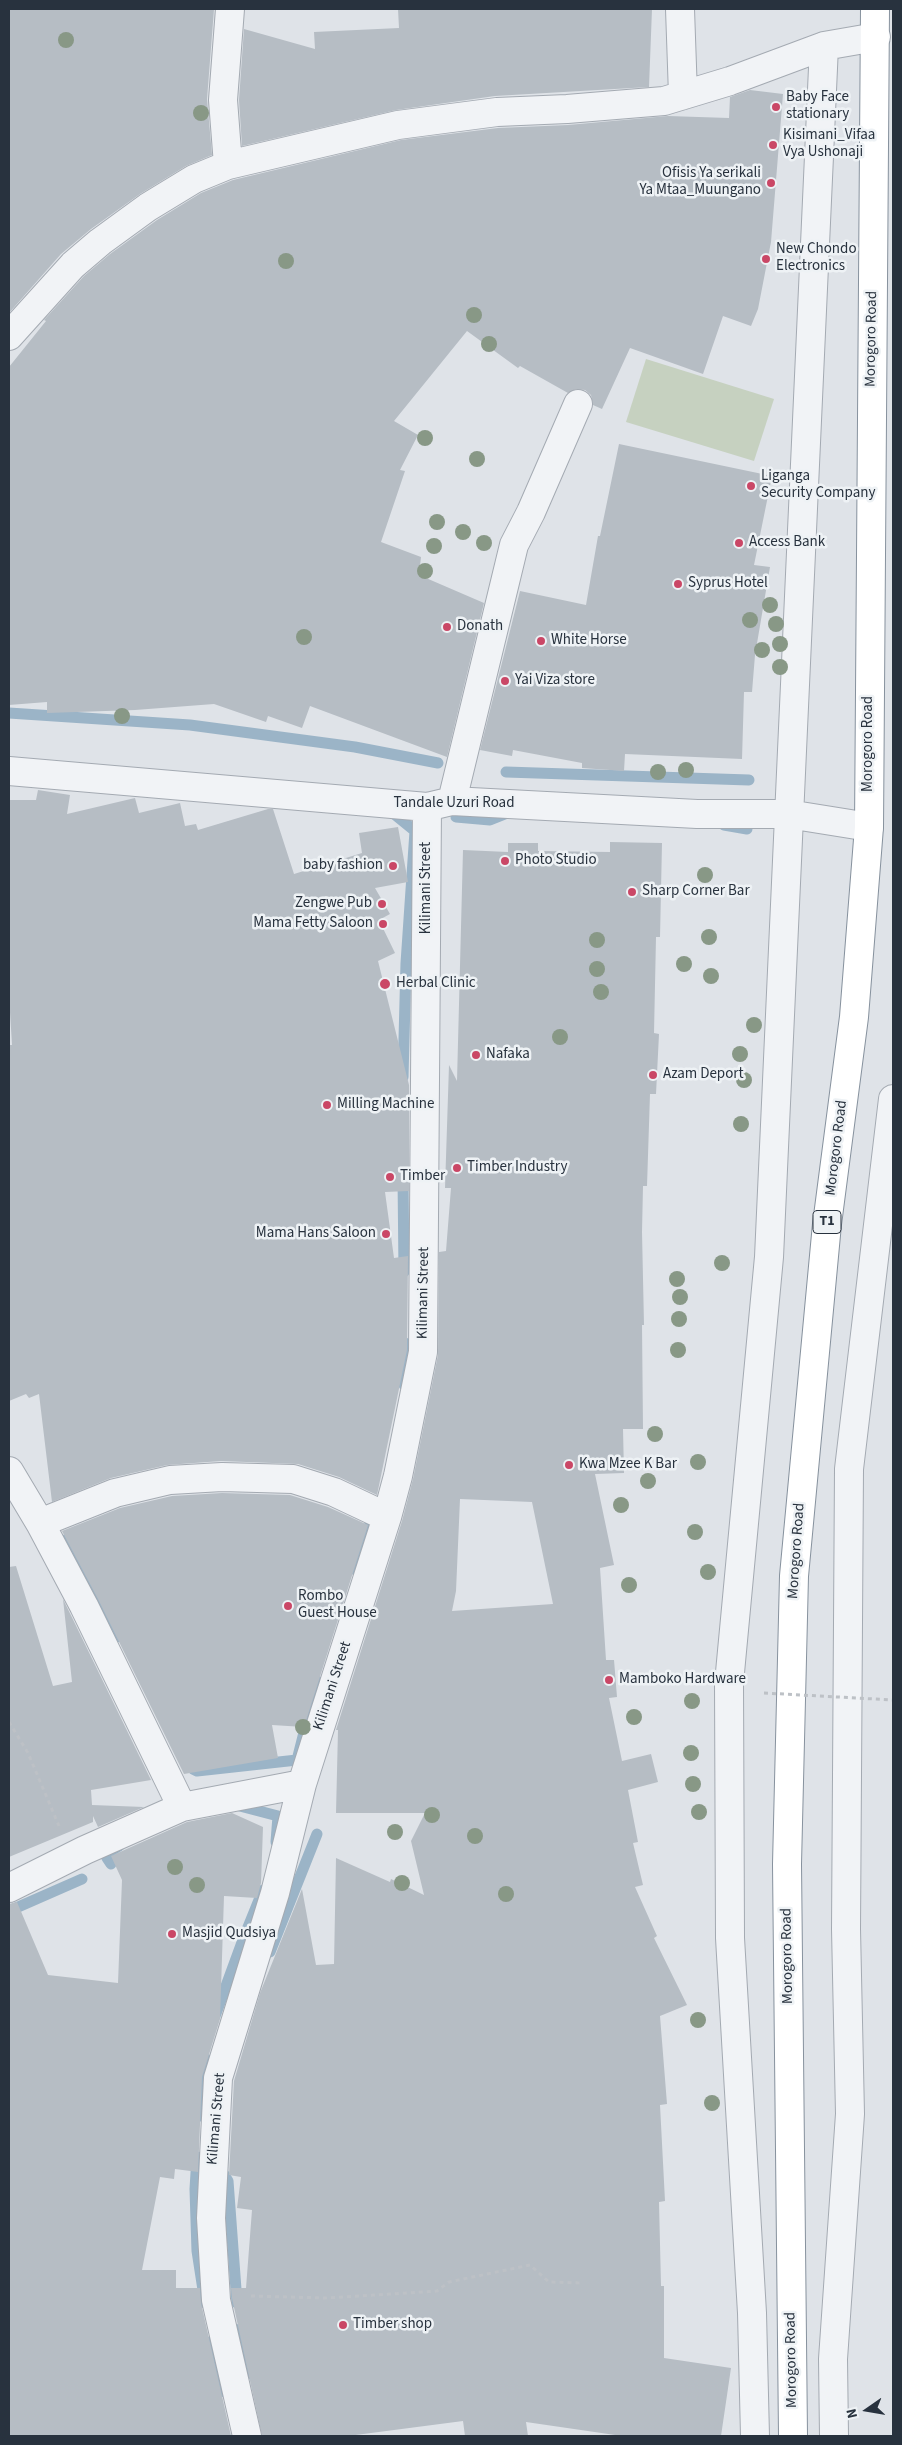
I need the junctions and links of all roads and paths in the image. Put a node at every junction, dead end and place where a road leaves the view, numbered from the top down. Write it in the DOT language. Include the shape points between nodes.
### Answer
graph roads {
  1 [pos="230,9"];
  2 [pos="680,9"];
  3 [pos="875,9"];
  4 [pos="876,37"];
  5 [pos="824,46"];
  6 [pos="683,95"];
  7 [pos="228,165"];
  8 [pos="9,336"];
  9 [pos="578,404"];
  10 [pos="9,771"];
  11 [pos="440,804"];
  12 [pos="788,814"];
  13 [pos="869,827"];
  14 [pos="893,1099"];
  15 [pos="9,1471"];
  16 [pos="387,1517"];
  17 [pos="40,1523"];
  18 [pos="764,1693"];
  19 [pos="893,1700"];
  20 [pos="9,1722"];
  21 [pos="302,1784"];
  22 [pos="182,1807"];
  23 [pos="72,1856"];
  24 [pos="9,1888"];
  25 [pos="581,2283"];
  26 [pos="216,2300"];
  27 [pos="247,2436"];
  28 [pos="755,2436"];
  29 [pos="793,2436"];
  30 [pos="834,2436"];
  1 -- 7 [label="street" via="223,100"];
  2 -- 6 [label="street"];
  3 -- 4 [label="highway, Morogoro Road / T1"];
  4 -- 5 [label="street"];
  4 -- 13 [label="highway, Morogoro Road / T1"];
  5 -- 6 [label="street"];
  5 -- 12 [label="street"];
  6 -- 7 [label="street" via="664,100 498,112 398,125"];
  7 -- 8 [label="street" via="186,184 100,242 72,265"];
  9 -- 11 [label="street, Kilimani Street" via="514,545"];
  10 -- 11 [label="street, Tandale Uzuri Road"];
  11 -- 12 [label="street, Tandale Uzuri Road" via="697,814"];
  11 -- 16 [label="street, Kilimani Street" via="423,1352"];
  12 -- 13 [label="street, Tandale Uzuri Road"];
  12 -- 28 [label="street" via="769,1257 729,1683 730,1938 752,2313"];
  13 -- 29 [label="highway, Morogoro Road / T1" via="854,1017 826,1224 794,1576 787,1864"];
  14 -- 30 [label="street" via="849,1469 846,1929 850,2114 833,2359"];
  15 -- 17 [label="street"];
  16 -- 17 [label="street" via="334,1492 293,1479 222,1477 170,1480 115,1492"];
  16 -- 21 [label="street, Kilimani Street"];
  17 -- 22 [label="street"];
  18 -- 19 [label="path, bridge"];
  20 -- 23 [label="path" via="28,1753"];
  21 -- 22 [label="street"];
  21 -- 26 [label="street, Kilimani Street" via="275,1893 218,2078 211,2218"];
  22 -- 23 [label="street"];
  23 -- 24 [label="street"];
  25 -- 26 [label="path" via="549,2282 530,2265 449,2282 436,2291 325,2298 246,2296"];
  26 -- 27 [label="street, Kilimani Street"];
}
